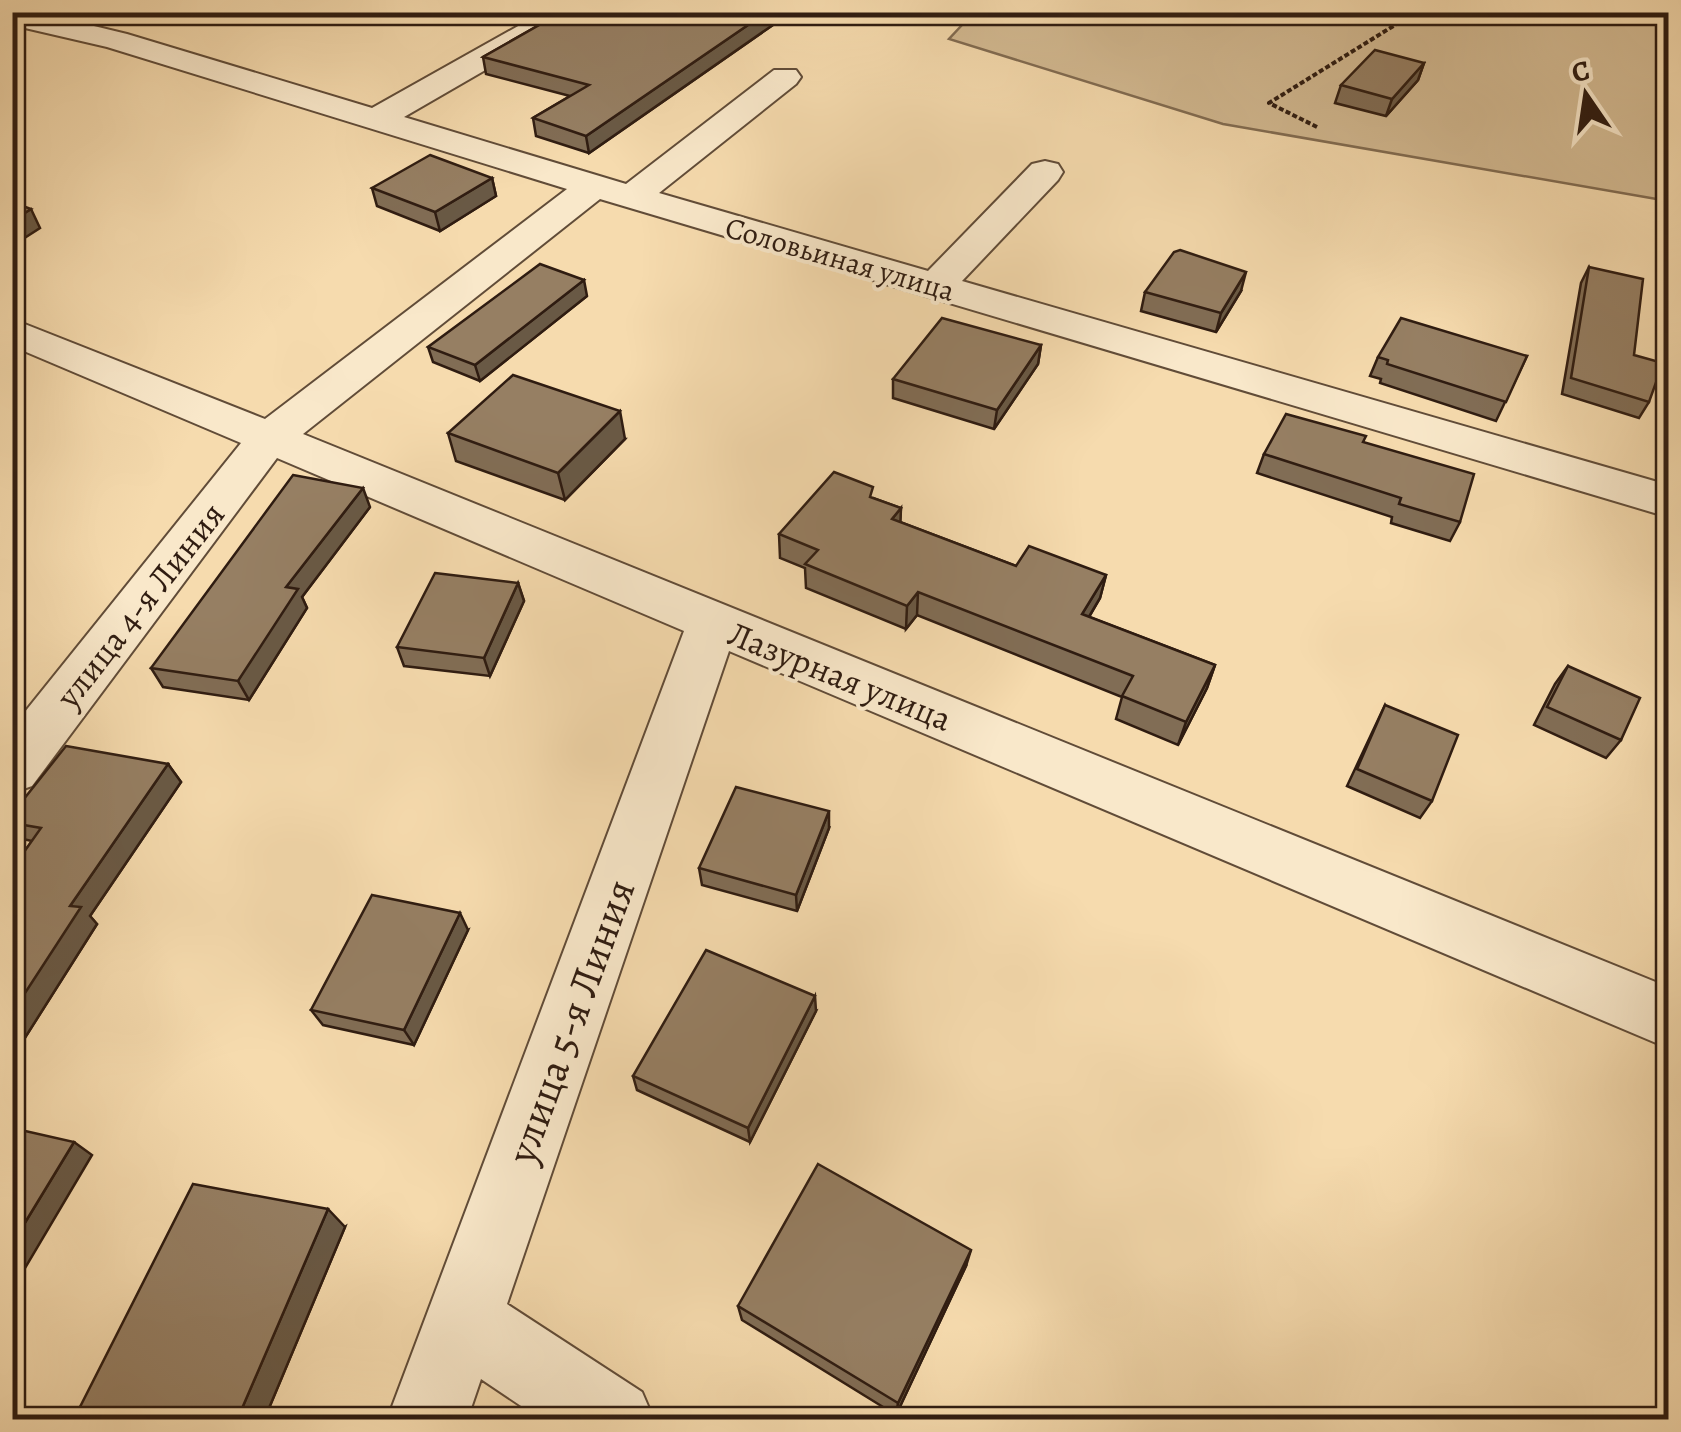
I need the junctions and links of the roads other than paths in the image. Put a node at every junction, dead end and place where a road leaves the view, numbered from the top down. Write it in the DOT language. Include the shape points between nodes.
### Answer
graph roads {
  1 [pos="12,16"];
  2 [pos="552,20"];
  3 [pos="785,77"];
  4 [pos="376,119"];
  5 [pos="1045,172"];
  6 [pos="613,192"];
  7 [pos="936,287"];
  8 [pos="12,331"];
  9 [pos="268,440"];
  10 [pos="1668,502"];
  11 [pos="713,623"];
  12 [pos="12,770"];
  13 [pos="1668,1018"];
  14 [pos="463,1321"];
  15 [pos="428,1420"];
  16 [pos="614,1420"];
  1 -- 4 [label="street, Соловьиная улица" via="116,40"];
  2 -- 4 [label="street"];
  3 -- 6 [label="street, улица 4-я Линия"];
  4 -- 6 [label="street, Соловьиная улица"];
  5 -- 7 [label="street"];
  6 -- 7 [label="street, Соловьиная улица"];
  6 -- 9 [label="street, улица 4-я Линия"];
  7 -- 10 [label="street, Соловьиная улица"];
  8 -- 9 [label="street, Лазурная улица"];
  9 -- 11 [label="street, Лазурная улица"];
  9 -- 12 [label="street, улица 4-я Линия"];
  11 -- 13 [label="street, Лазурная улица"];
  11 -- 14 [label="street, улица 5-я Линия"];
  14 -- 15 [label="street, улица 5-я Линия"];
  14 -- 16 [label="street"];
}
